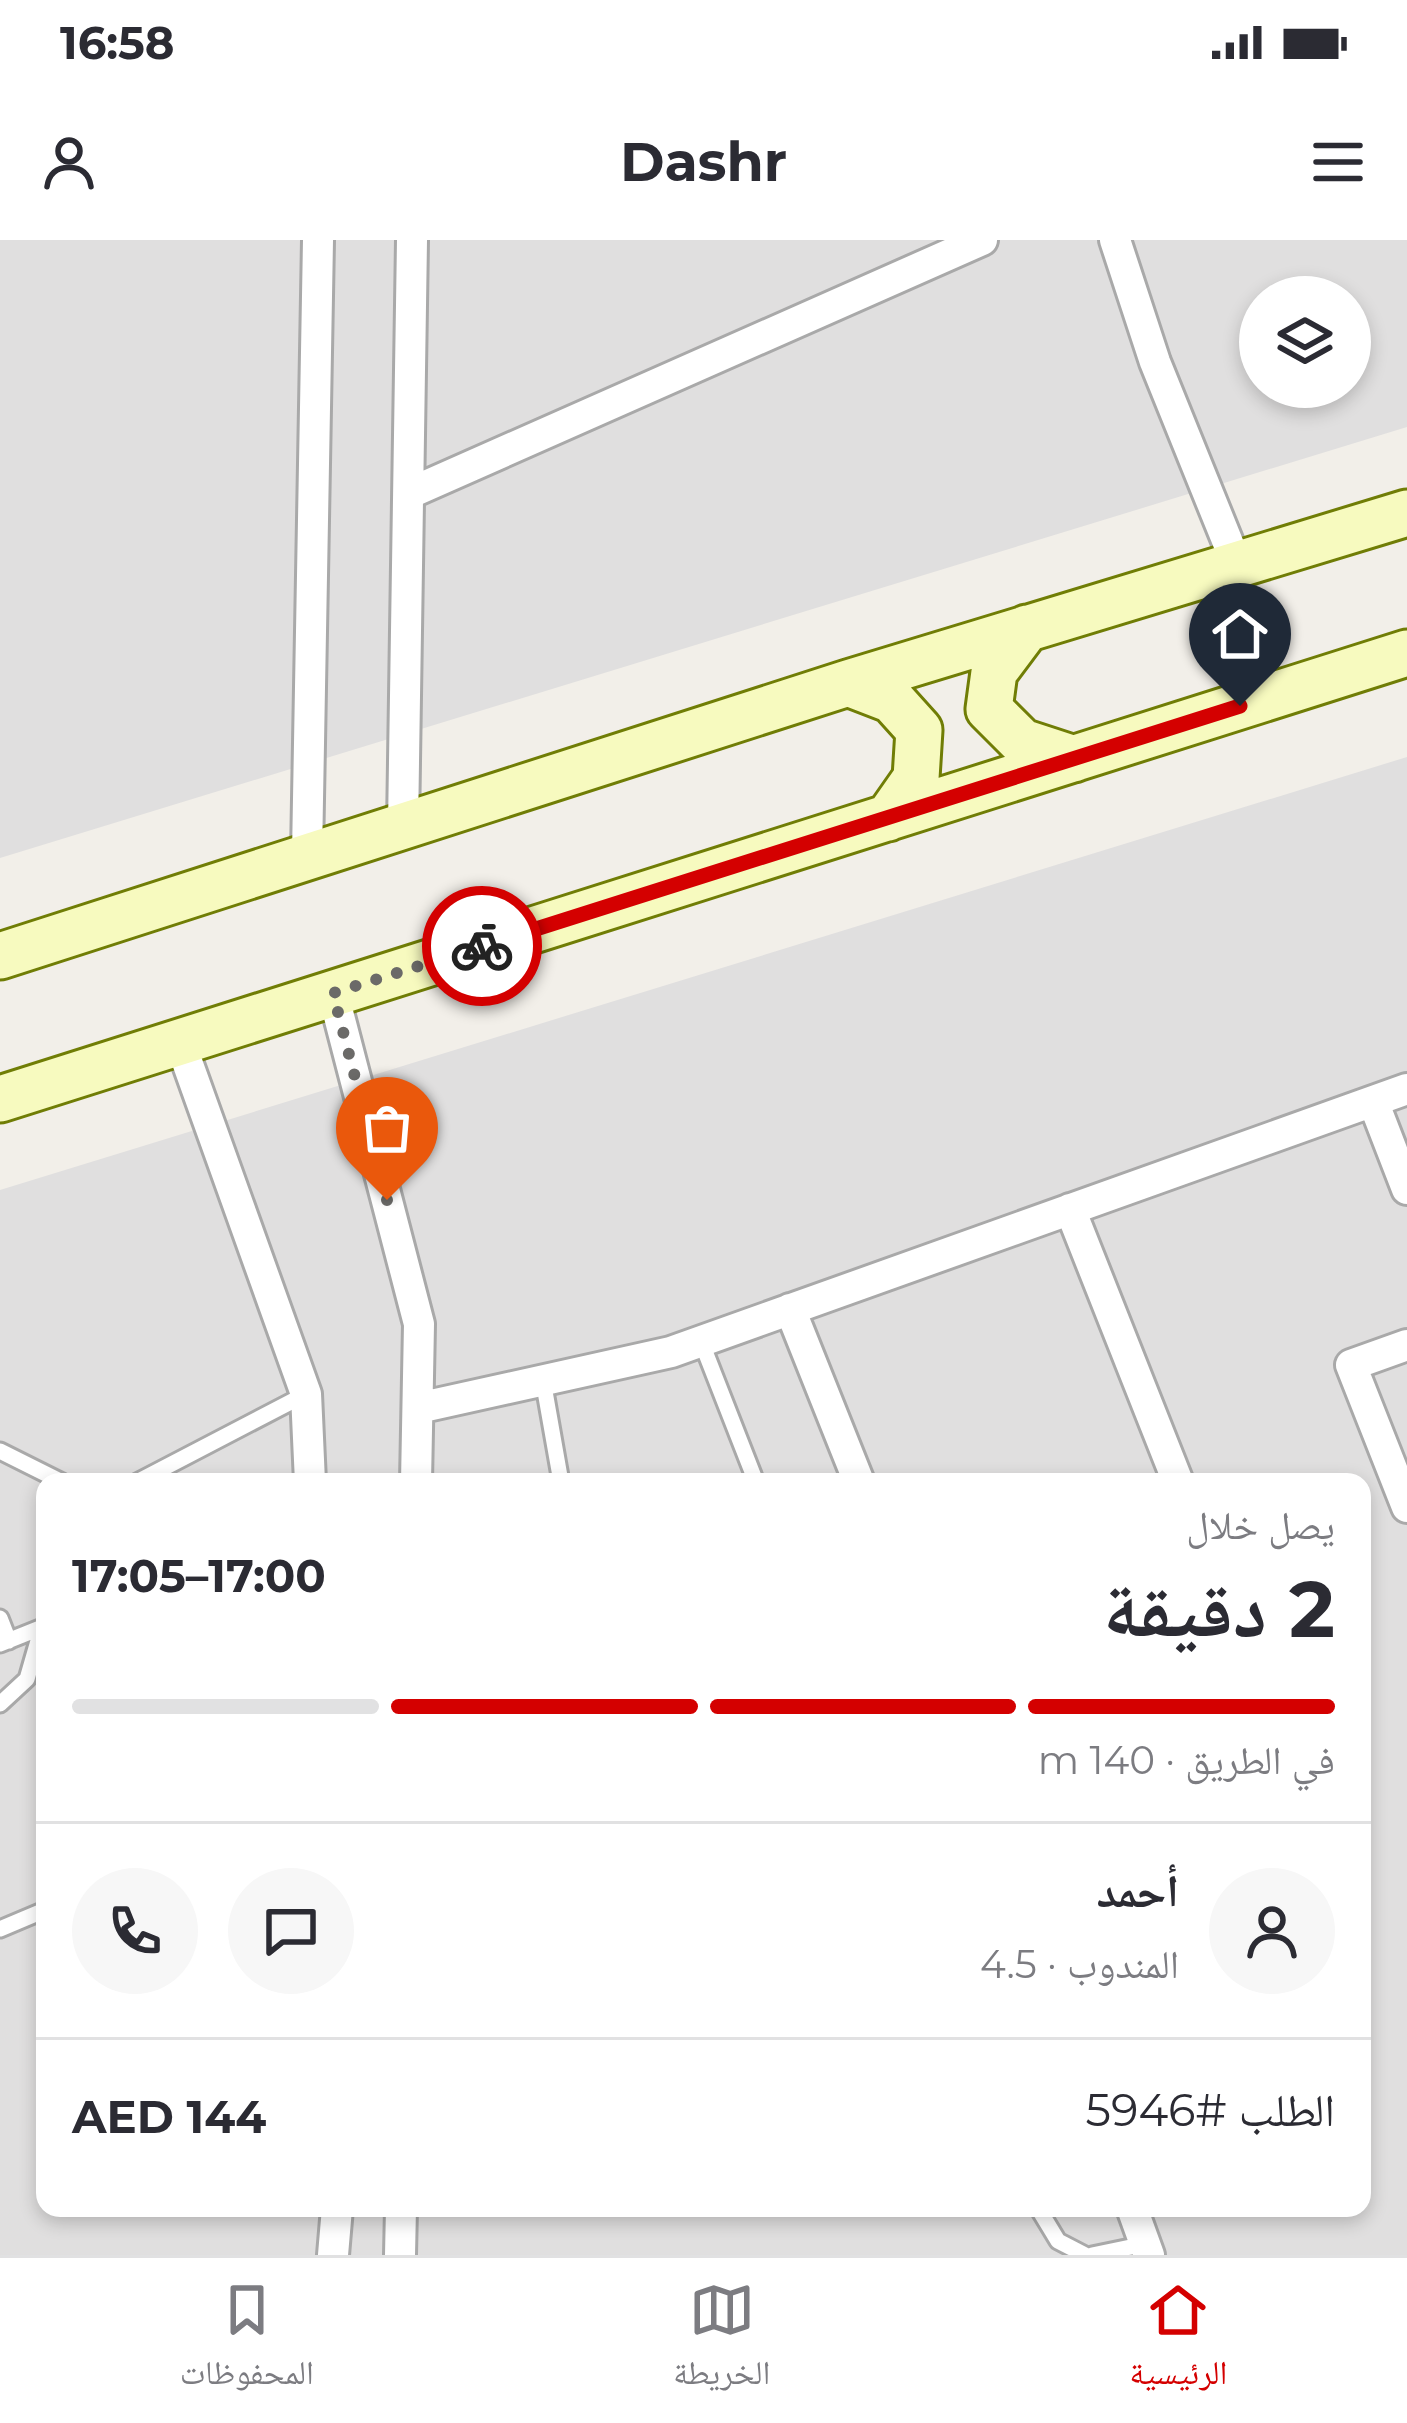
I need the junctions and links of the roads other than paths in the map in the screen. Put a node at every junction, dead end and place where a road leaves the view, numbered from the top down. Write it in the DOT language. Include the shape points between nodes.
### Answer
graph roads {
  1 [pos="318,240"];
  2 [pos="412,240"];
  3 [pos="982,240"];
  4 [pos="1115,240"];
  5 [pos="410,493"];
  6 [pos="1407,513"];
  7 [pos="1237,565"];
  8 [pos="1028,628"];
  9 [pos="1407,653"];
  10 [pos="848,683"];
  11 [pos="1074,759"];
  12 [pos="888,818"];
  13 [pos="403,827"];
  14 [pos="307,855"];
  15 [pos="0,956"];
  16 [pos="333,993"];
  17 [pos="180,1042"];
  18 [pos="1407,1089"];
  19 [pos="0,1099"];
  20 [pos="1372,1101"];
  21 [pos="1407,1189"];
  22 [pos="1070,1209"];
  23 [pos="790,1309"];
  24 [pos="701,1341"];
  25 [pos="1407,1345"];
  26 [pos="543,1380"];
  27 [pos="307,1394"];
  28 [pos="418,1408"];
  29 [pos="0,1451"];
  30 [pos="44,1473"];
  31 [pos="154,1473"];
  32 [pos="310,1473"];
  33 [pos="416,1473"];
  34 [pos="559,1473"];
  35 [pos="752,1473"];
  36 [pos="855,1473"];
  37 [pos="1174,1473"];
  38 [pos="1407,1507"];
  39 [pos="0,1618"];
  40 [pos="36,1630"];
  41 [pos="5,1642"];
  42 [pos="36,1651"];
  43 [pos="0,1704"];
  44 [pos="36,1914"];
  45 [pos="0,1929"];
  46 [pos="336,2217"];
  47 [pos="401,2217"];
  48 [pos="1043,2217"];
  49 [pos="1135,2217"];
  50 [pos="1147,2250"];
  51 [pos="333,2255"];
  52 [pos="400,2255"];
  53 [pos="1088,2255"];
  1 -- 14 [label="street"];
  2 -- 5 [label="street"];
  3 -- 5 [label="street"];
  4 -- 7 [label="street"];
  5 -- 13 [label="street"];
  6 -- 7 [label="street"];
  7 -- 8 [label="street"];
  8 -- 10 [label="street"];
  8 -- 11 [label="street" via="994,672 989,709 1022,742"];
  9 -- 11 [label="street"];
  10 -- 12 [label="street" via="892,700 919,730 916,778"];
  10 -- 13 [label="street"];
  11 -- 12 [label="street"];
  12 -- 16 [label="street"];
  13 -- 14 [label="street"];
  14 -- 15 [label="street"];
  16 -- 17 [label="street"];
  16 -- 28 [label="street" via="419,1324"];
  17 -- 19 [label="street"];
  17 -- 27 [label="street"];
  18 -- 20 [label="street"];
  20 -- 21 [label="street"];
  20 -- 22 [label="street"];
  22 -- 23 [label="street"];
  22 -- 37 [label="street"];
  23 -- 24 [label="street"];
  23 -- 36 [label="street"];
  24 -- 26 [label="street"];
  24 -- 35 [label="lane"];
  25 -- 38 [label="street" via="1351,1365"];
  26 -- 28 [label="street"];
  26 -- 34 [label="lane"];
  27 -- 31 [label="lane"];
  27 -- 32 [label="street"];
  28 -- 33 [label="street"];
  29 -- 30 [label="lane"];
  39 -- 41 [label="lane"];
  40 -- 41 [label="lane"];
  42 -- 43 [label="lane" via="27,1679"];
  44 -- 45 [label="lane"];
  46 -- 51 [label="street"];
  47 -- 52 [label="street"];
  48 -- 53 [label="lane" via="1058,2241"];
  49 -- 50 [label="street"];
  50 -- 53 [label="lane"];
}
